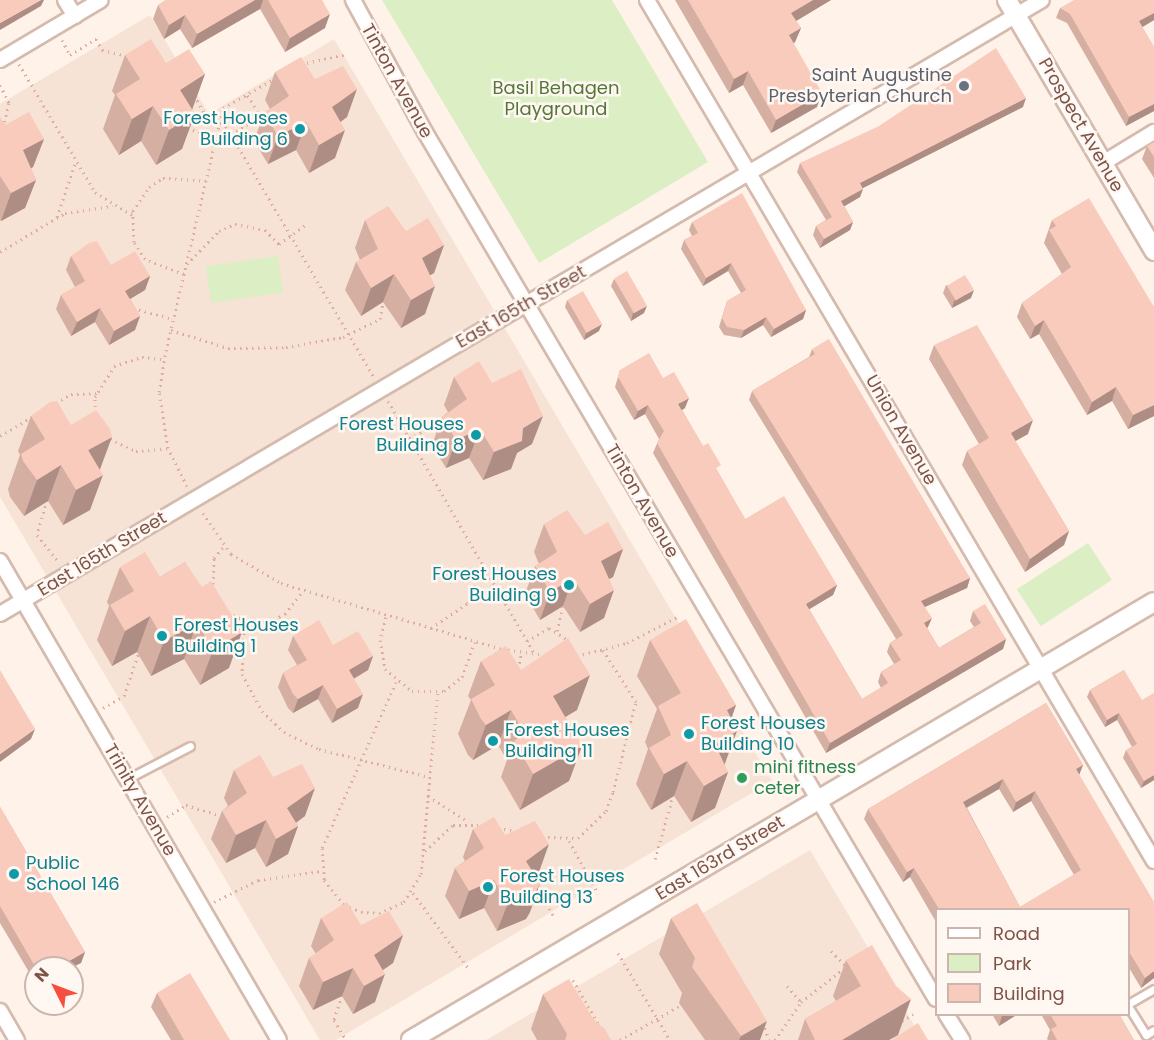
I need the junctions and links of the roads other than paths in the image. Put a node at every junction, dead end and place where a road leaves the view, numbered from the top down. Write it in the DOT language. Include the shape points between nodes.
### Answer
graph roads {
  1 [pos="65,0"];
  2 [pos="101,0"];
  3 [pos="353,0"];
  4 [pos="647,0"];
  5 [pos="1042,0"];
  6 [pos="1012,8"];
  7 [pos="75,16"];
  8 [pos="0,60"];
  9 [pos="1154,132"];
  10 [pos="1103,163"];
  11 [pos="750,173"];
  12 [pos="1154,251"];
  13 [pos="526,304"];
  14 [pos="0,561"];
  15 [pos="24,600"];
  16 [pos="1154,602"];
  17 [pos="0,614"];
  18 [pos="1041,669"];
  19 [pos="190,746"];
  20 [pos="128,779"];
  21 [pos="817,801"];
  22 [pos="1154,861"];
  23 [pos="1154,989"];
  24 [pos="935,997"];
  25 [pos="1130,1004"];
  26 [pos="1130,1008"];
  27 [pos="0,1011"];
  28 [pos="947,1016"];
  29 [pos="1154,1030"];
  30 [pos="18,1040"];
  31 [pos="279,1040"];
  32 [pos="411,1040"];
  33 [pos="962,1040"];
  1 -- 7 [label="street"];
  2 -- 7 [label="street"];
  3 -- 13 [label="street, Tinton Avenue"];
  4 -- 11 [label="street, Union Avenue"];
  5 -- 6 [label="street, East 165th Street"];
  6 -- 10 [label="main road, Prospect Avenue"];
  6 -- 11 [label="street, East 165th Street"];
  7 -- 8 [label="street"];
  9 -- 10 [label="street"];
  10 -- 12 [label="main road, Prospect Avenue"];
  11 -- 13 [label="street, East 165th Street"];
  11 -- 18 [label="street, Union Avenue"];
  13 -- 15 [label="street, East 165th Street"];
  13 -- 21 [label="street, Tinton Avenue"];
  14 -- 15 [label="street, Trinity Avenue"];
  15 -- 17 [label="street, East 165th Street"];
  15 -- 20 [label="street, Trinity Avenue"];
  16 -- 18 [label="main road, East 163rd Street"];
  18 -- 21 [label="main road, East 163rd Street"];
  18 -- 22 [label="street, Union Avenue"];
  19 -- 20 [label="lane"];
  20 -- 31 [label="street, Trinity Avenue"];
  21 -- 24 [label="street, Tinton Avenue"];
  21 -- 32 [label="main road, East 163rd Street"];
  23 -- 25 [label="lane"];
  26 -- 29 [label="lane" via="1146,1035"];
  27 -- 30 [label="street"];
  28 -- 33 [label="street"];
}
